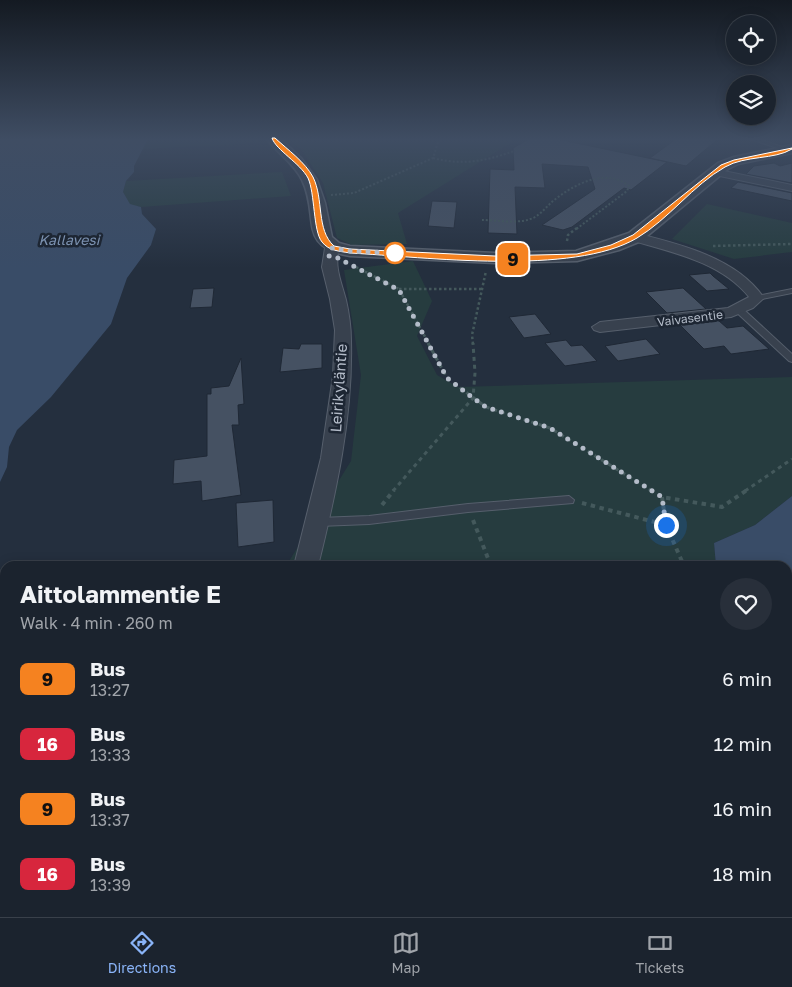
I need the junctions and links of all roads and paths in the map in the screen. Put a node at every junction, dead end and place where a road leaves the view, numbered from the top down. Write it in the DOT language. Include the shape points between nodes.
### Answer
graph roads {
  1 [pos="311,182"];
  2 [pos="379,182"];
  3 [pos="582,182"];
  4 [pos="618,182"];
  5 [pos="702,182"];
  6 [pos="762,182"];
  7 [pos="792,188"];
  8 [pos="316,197"];
  9 [pos="482,220"];
  10 [pos="635,236"];
  11 [pos="792,244"];
  12 [pos="704,246"];
  13 [pos="332,254"];
  14 [pos="551,258"];
  15 [pos="492,268"];
  16 [pos="399,290"];
  17 [pos="483,290"];
  18 [pos="792,290"];
  19 [pos="756,298"];
  20 [pos="738,309"];
  21 [pos="600,327"];
  22 [pos="792,358"];
  23 [pos="473,398"];
  24 [pos="792,459"];
  25 [pos="662,497"];
  26 [pos="569,500"];
  27 [pos="468,508"];
  28 [pos="369,520"];
  29 [pos="319,522"];
  30 [pos="666,525"];
  31 [pos="307,561"];
  32 [pos="489,561"];
  33 [pos="682,561"];
  1 -- 8 [label="street, Leirikyläntie"];
  2 -- 8 [label="path" via="354,193"];
  3 -- 9 [label="path" via="534,217 514,222"];
  4 -- 14 [label="path" via="629,186 627,191 568,235 568,240 549,253"];
  5 -- 10 [label="street"];
  6 -- 7 [label="street"];
  8 -- 13 [label="street, Leirikyläntie" via="322,234"];
  10 -- 14 [label="street" via="577,256"];
  10 -- 19 [label="street" via="728,272 751,288"];
  11 -- 12 [label="path"];
  13 -- 14 [label="street" via="350,251"];
  13 -- 16 [label="path"];
  13 -- 29 [label="street, Leirikyläntie" via="328,270 338,300 343,346 338,424"];
  15 -- 17 [label="path" via="486,268"];
  16 -- 17 [label="path"];
  16 -- 23 [label="path" via="447,378"];
  17 -- 23 [label="path" via="472,335"];
  18 -- 19 [label="lane"];
  19 -- 20 [label="street, Vaivasentie"];
  20 -- 21 [label="street, Vaivasentie" via="672,321"];
  20 -- 22 [label="lane"];
  23 -- 25 [label="path" via="486,407 550,428"];
  23 -- 28 [label="path"];
  24 -- 25 [label="path" via="722,506"];
  25 -- 30 [label="path"];
  26 -- 27 [label="lane"];
  26 -- 30 [label="path"];
  27 -- 28 [label="lane"];
  27 -- 32 [label="path"];
  28 -- 29 [label="lane"];
  29 -- 31 [label="street, Leirikyläntie"];
  30 -- 33 [label="path"];
}
